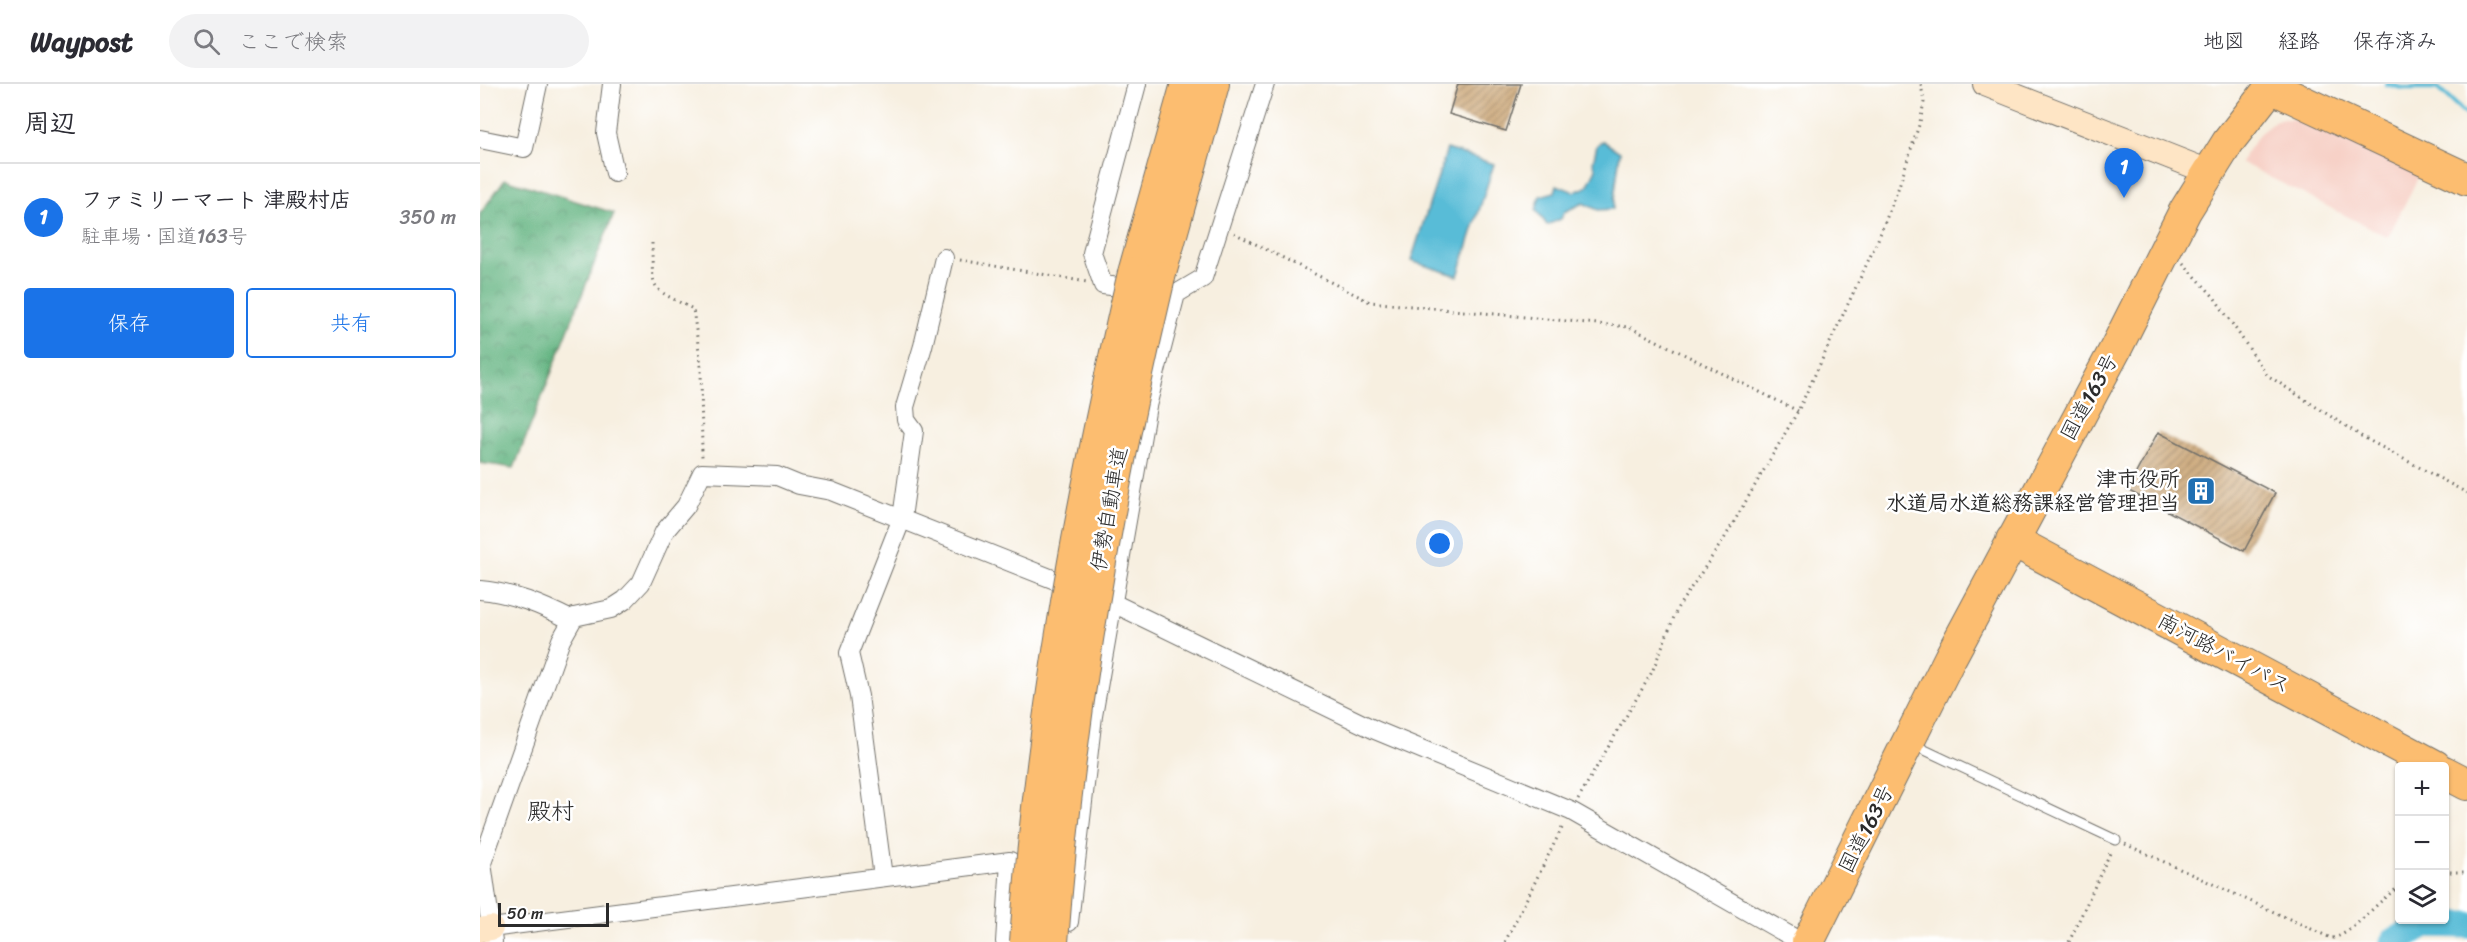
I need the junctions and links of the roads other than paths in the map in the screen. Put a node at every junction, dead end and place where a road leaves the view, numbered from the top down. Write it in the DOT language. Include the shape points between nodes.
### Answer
graph roads {
  1 [pos="538,84"];
  2 [pos="612,84"];
  3 [pos="1137,84"];
  4 [pos="1187,84"];
  5 [pos="1213,84"];
  6 [pos="1265,84"];
  7 [pos="1985,84"];
  8 [pos="2270,86"];
  9 [pos="480,139"];
  10 [pos="615,172"];
  11 [pos="2209,172"];
  12 [pos="2467,179"];
  13 [pos="944,258"];
  14 [pos="1156,281"];
  15 [pos="902,518"];
  16 [pos="2012,540"];
  17 [pos="480,590"];
  18 [pos="1113,603"];
  19 [pos="571,620"];
  20 [pos="1910,743"];
  21 [pos="2427,762"];
  22 [pos="2449,774"];
  23 [pos="2467,784"];
  24 [pos="2116,840"];
  25 [pos="883,877"];
  26 [pos="488,933"];
  27 [pos="1005,942"];
  28 [pos="1026,942"];
  29 [pos="1052,942"];
  30 [pos="1068,942"];
  31 [pos="1802,942"];
  32 [pos="1808,942"];
  1 -- 9 [label="street" via="524,148"];
  2 -- 10 [label="street" via="606,133"];
  3 -- 14 [label="street" via="1092,253 1103,285"];
  4 -- 14 [label="highway, 伊勢自動車道"];
  5 -- 14 [label="highway, 伊勢自動車道"];
  6 -- 14 [label="street" via="1203,278"];
  7 -- 11 [label="street"];
  8 -- 11 [label="highway, 国道163号"];
  8 -- 12 [label="highway, 国道163号"];
  11 -- 16 [label="highway, 国道163号"];
  13 -- 15 [label="street" via="905,406 906,420 914,431"];
  14 -- 18 [label="street" via="1147,406"];
  14 -- 28 [label="highway, 伊勢自動車道, bridge" via="1090,473 1059,649"];
  14 -- 29 [label="highway, 伊勢自動車道, bridge" via="1114,478 1084,653"];
  15 -- 18 [label="street"];
  15 -- 19 [label="street" via="777,476 702,473 686,506 664,532 641,584 612,609"];
  15 -- 25 [label="street" via="849,652 859,696"];
  16 -- 20 [label="highway, 国道163号"];
  16 -- 21 [label="highway, 南河路バイパス"];
  17 -- 19 [label="street" via="513,595"];
  18 -- 30 [label="street" via="1093,716"];
  18 -- 31 [label="street" via="1375,730 1571,811"];
  19 -- 26 [label="street" via="550,665 482,863"];
  20 -- 24 [label="lane"];
  20 -- 32 [label="highway, 国道163号"];
  22 -- 23 [label="highway, 南河路バイパス"];
  25 -- 26 [label="street"];
  25 -- 27 [label="street" via="1010,861"];
}
